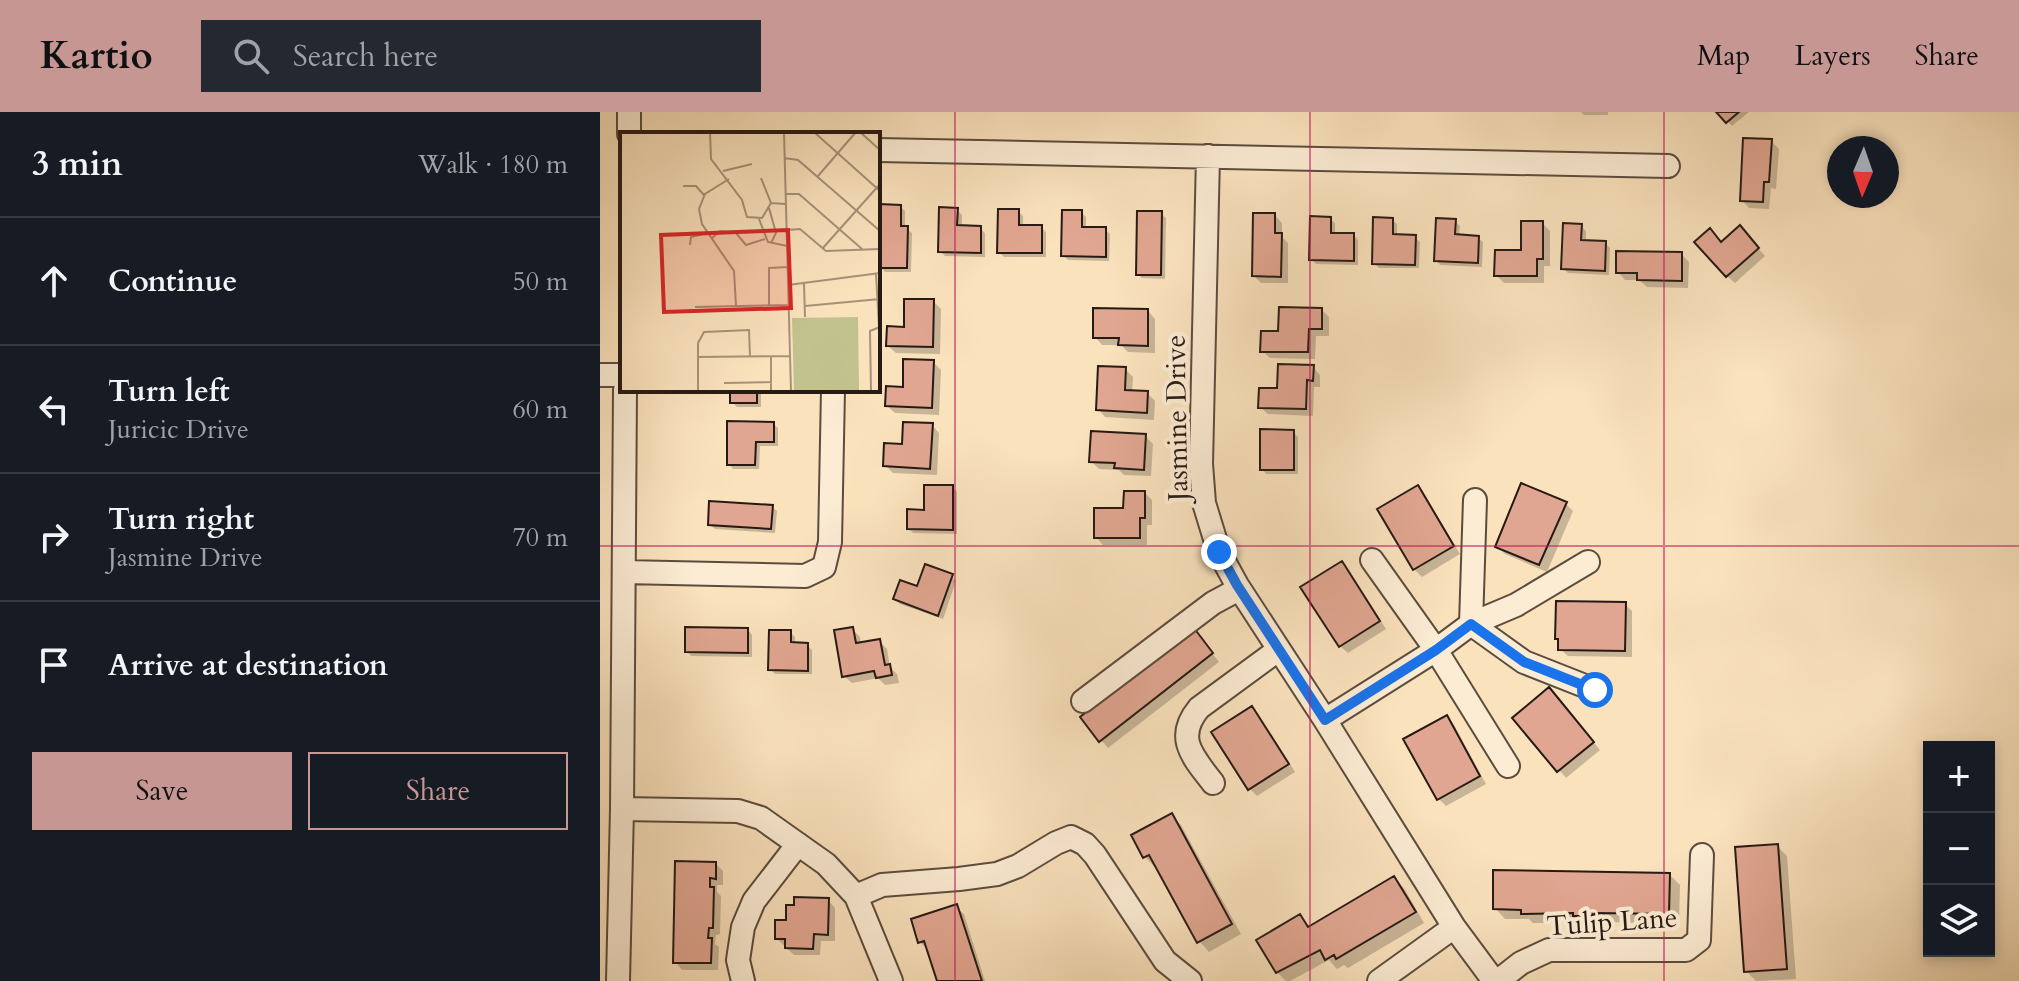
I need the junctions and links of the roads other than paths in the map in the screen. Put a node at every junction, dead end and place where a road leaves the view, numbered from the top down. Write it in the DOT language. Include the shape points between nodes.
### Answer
graph roads {
  1 [pos="880,150"];
  2 [pos="1208,156"];
  3 [pos="1668,166"];
  4 [pos="625,392"];
  5 [pos="833,392"];
  6 [pos="1475,500"];
  7 [pos="1372,560"];
  8 [pos="1588,562"];
  9 [pos="624,572"];
  10 [pos="1239,589"];
  11 [pos="1471,624"];
  12 [pos="1278,650"];
  13 [pos="1436,650"];
  14 [pos="1595,690"];
  15 [pos="1083,701"];
  16 [pos="1325,720"];
  17 [pos="1508,766"];
  18 [pos="1213,783"];
  19 [pos="622,809"];
  20 [pos="798,844"];
  21 [pos="1702,855"];
  22 [pos="856,896"];
  23 [pos="1454,927"];
  24 [pos="618,981"];
  25 [pos="743,981"];
  26 [pos="891,981"];
  27 [pos="1190,981"];
  28 [pos="1379,981"];
  29 [pos="1496,981"];
  1 -- 2 [label="street"];
  2 -- 3 [label="street"];
  2 -- 10 [label="street, Jasmine Drive" via="1201,464 1204,503 1219,552"];
  4 -- 9 [label="street"];
  5 -- 9 [label="street" via="830,542 824,567 805,576"];
  6 -- 11 [label="street"];
  7 -- 13 [label="street"];
  8 -- 11 [label="street" via="1516,605"];
  9 -- 19 [label="street"];
  10 -- 12 [label="street, Jasmine Drive"];
  10 -- 15 [label="street"];
  11 -- 13 [label="street"];
  11 -- 14 [label="street" via="1524,662"];
  12 -- 16 [label="street, Jasmine Drive"];
  12 -- 18 [label="street" via="1190,719 1186,735"];
  13 -- 16 [label="street"];
  13 -- 17 [label="street"];
  16 -- 23 [label="street, Jasmine Drive"];
  19 -- 20 [label="street" via="738,811 761,818"];
  19 -- 24 [label="street"];
  20 -- 22 [label="street"];
  20 -- 25 [label="street" via="754,901 743,927 738,960"];
  21 -- 29 [label="street, Tulip Lane" via="1699,940 1686,950 1549,950"];
  22 -- 26 [label="street"];
  22 -- 27 [label="street" via="882,885 997,874 1071,837 1095,855 1165,961"];
  23 -- 28 [label="street"];
  23 -- 29 [label="street, Jasmine Drive"];
}
